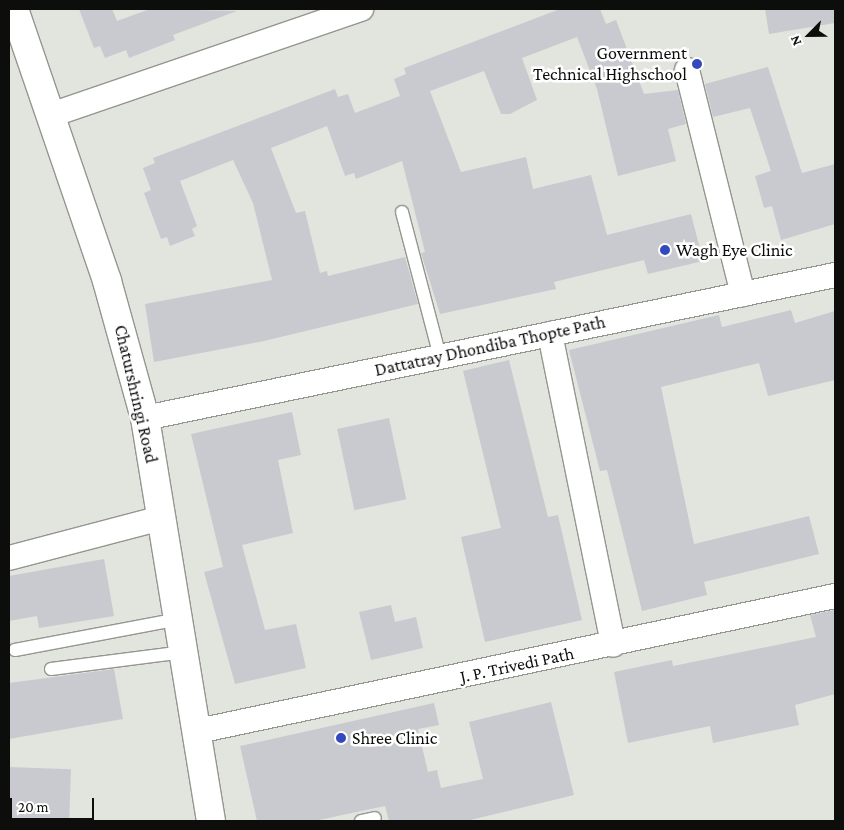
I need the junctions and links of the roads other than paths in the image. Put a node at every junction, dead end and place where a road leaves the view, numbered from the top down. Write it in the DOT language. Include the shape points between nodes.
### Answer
graph roads {
  1 [pos="14,9"];
  2 [pos="351,10"];
  3 [pos="687,70"];
  4 [pos="51,115"];
  5 [pos="402,212"];
  6 [pos="835,274"];
  7 [pos="743,294"];
  8 [pos="550,334"];
  9 [pos="440,357"];
  10 [pos="145,418"];
  11 [pos="162,518"];
  12 [pos="9,558"];
  13 [pos="835,596"];
  14 [pos="179,619"];
  15 [pos="613,646"];
  16 [pos="15,650"];
  17 [pos="184,652"];
  18 [pos="51,669"];
  19 [pos="198,731"];
  20 [pos="375,818"];
  21 [pos="211,821"];
  22 [pos="361,821"];
  1 -- 4 [label="street, Chaturshringi Road"];
  2 -- 4 [label="street"];
  3 -- 7 [label="street"];
  4 -- 10 [label="street, Chaturshringi Road" via="107,281"];
  5 -- 9 [label="lane"];
  6 -- 7 [label="street, Dattatray Dhondiba Thopte Path"];
  7 -- 8 [label="street, Dattatray Dhondiba Thopte Path"];
  8 -- 9 [label="street, Dattatray Dhondiba Thopte Path"];
  8 -- 15 [label="street"];
  9 -- 10 [label="street, Dattatray Dhondiba Thopte Path"];
  10 -- 11 [label="street, Chaturshringi Road"];
  11 -- 12 [label="street"];
  11 -- 14 [label="street, Chaturshringi Road"];
  13 -- 15 [label="street, J. P. Trivedi Path"];
  14 -- 16 [label="lane"];
  14 -- 17 [label="street, Chaturshringi Road"];
  15 -- 19 [label="street, J. P. Trivedi Path"];
  17 -- 18 [label="lane"];
  17 -- 19 [label="street, Chaturshringi Road"];
  19 -- 21 [label="street, Chaturshringi Road"];
  20 -- 22 [label="lane"];
}
